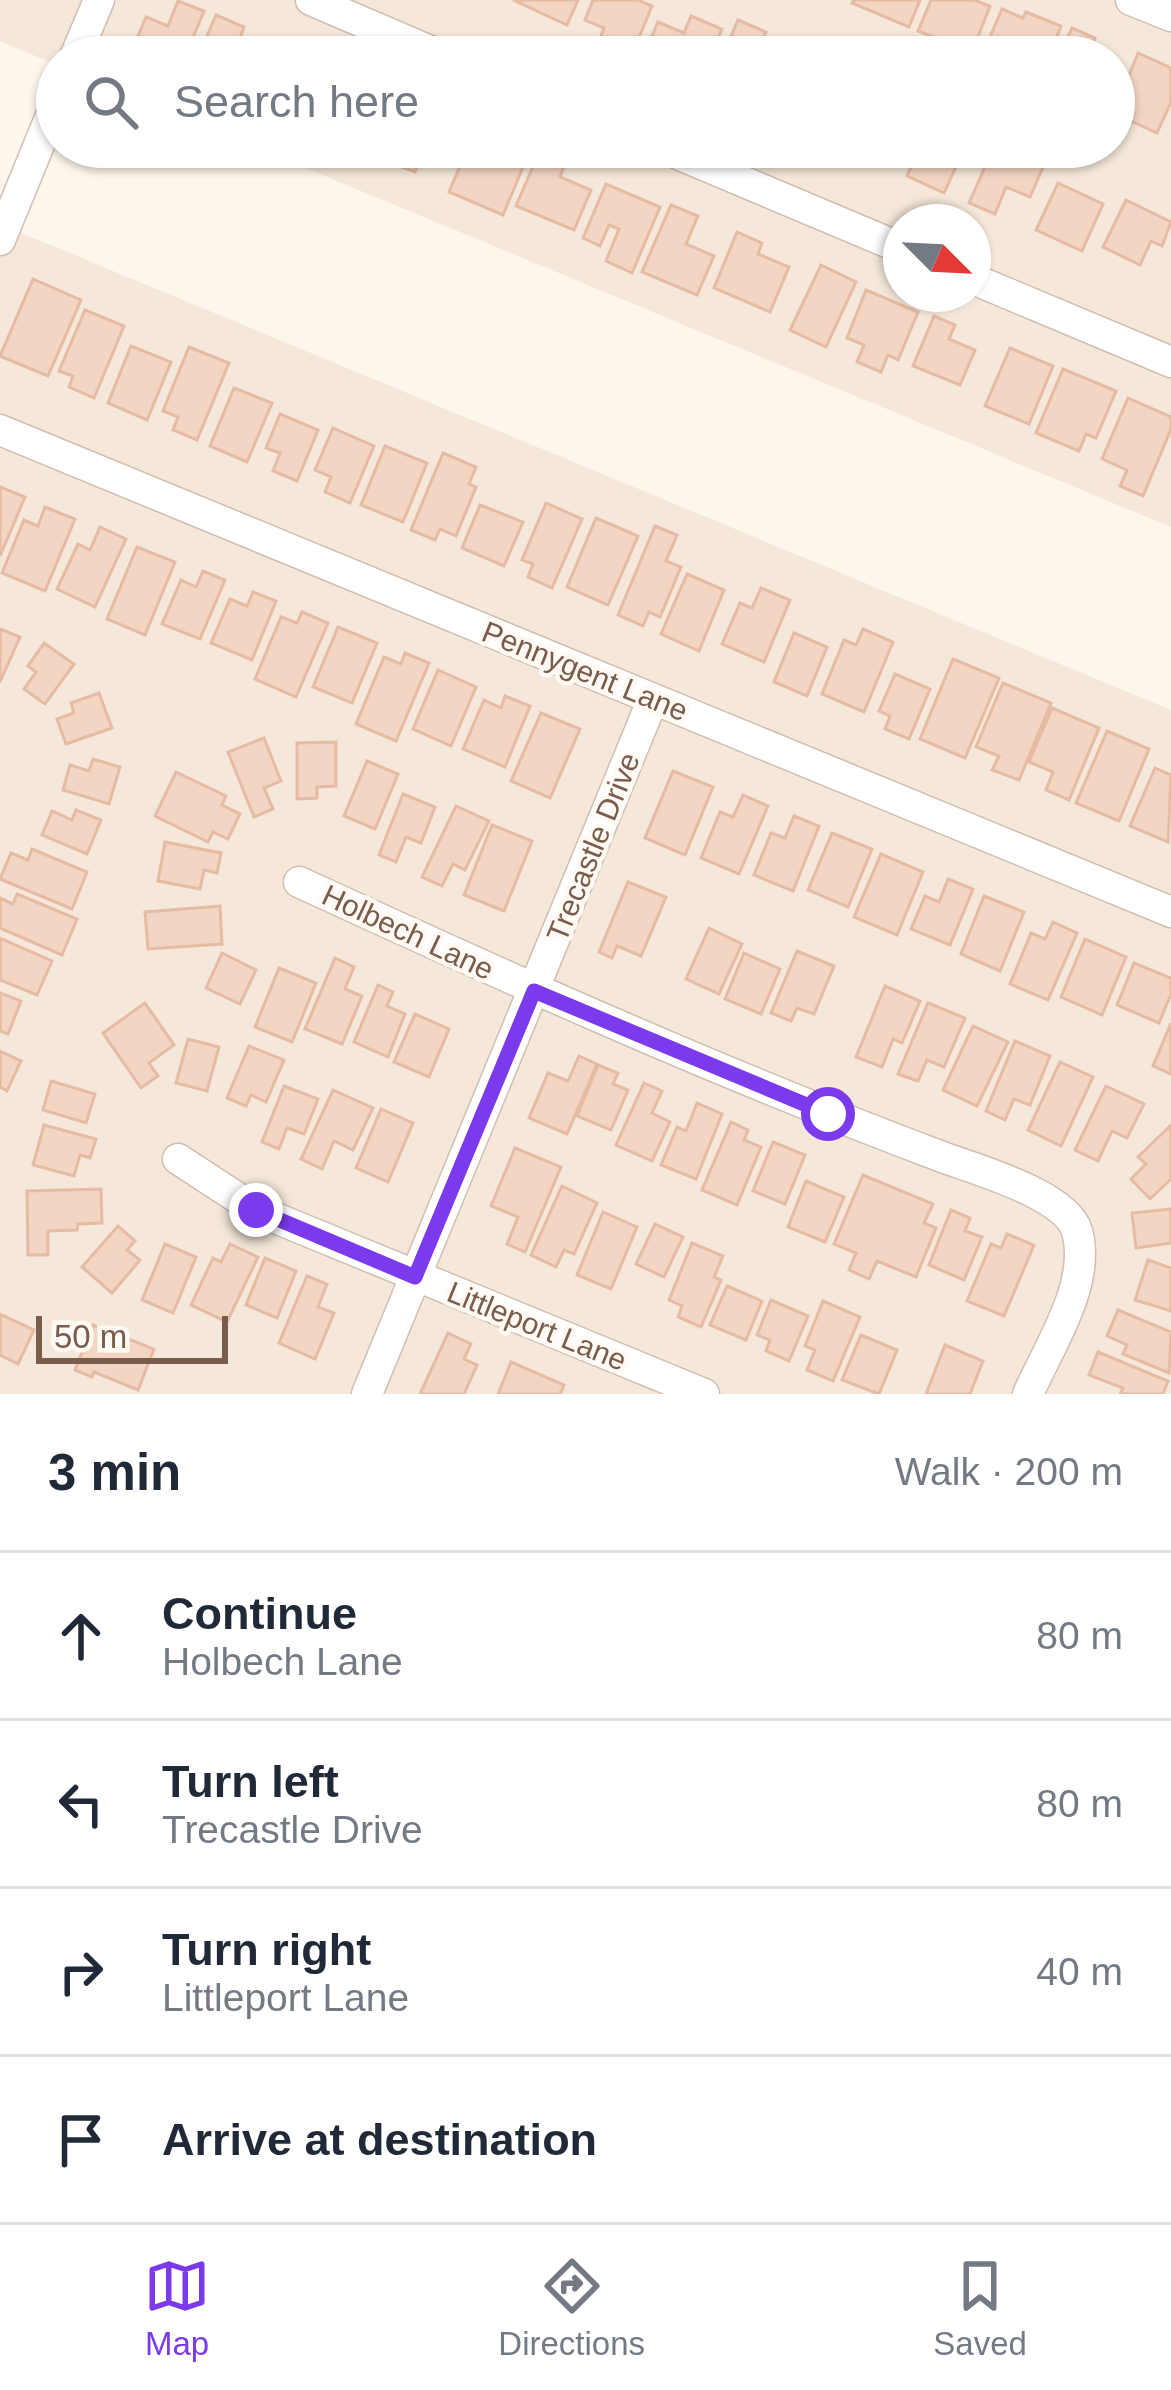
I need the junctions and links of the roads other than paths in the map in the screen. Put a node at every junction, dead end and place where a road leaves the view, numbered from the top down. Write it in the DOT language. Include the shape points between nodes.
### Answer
graph roads {
  1 [pos="99,0"];
  2 [pos="311,0"];
  3 [pos="1131,0"];
  4 [pos="1171,16"];
  5 [pos="84,36"];
  6 [pos="395,36"];
  7 [pos="36,152"];
  8 [pos="711,168"];
  9 [pos="0,240"];
  10 [pos="883,240"];
  11 [pos="991,287"];
  12 [pos="1171,362"];
  13 [pos="0,430"];
  14 [pos="653,699"];
  15 [pos="299,882"];
  16 [pos="1171,912"];
  17 [pos="534,991"];
  18 [pos="178,1159"];
  19 [pos="415,1277"];
  20 [pos="367,1394"];
  21 [pos="704,1394"];
  22 [pos="1028,1394"];
  1 -- 5 [label="street"];
  2 -- 6 [label="street"];
  3 -- 4 [label="street"];
  7 -- 9 [label="street"];
  8 -- 10 [label="street"];
  11 -- 12 [label="street"];
  13 -- 14 [label="street, Pennygent Lane"];
  14 -- 16 [label="street, Pennygent Lane"];
  14 -- 17 [label="street, Trecastle Drive"];
  15 -- 17 [label="street, Holbech Lane"];
  17 -- 19 [label="street, Trecastle Drive"];
  17 -- 22 [label="street, Holbech Lane" via="1054,1205 1077,1228 1080,1270"];
  18 -- 19 [label="street, Littleport Lane" via="256,1210"];
  19 -- 20 [label="street, Trecastle Drive"];
  19 -- 21 [label="street, Littleport Lane"];
}
